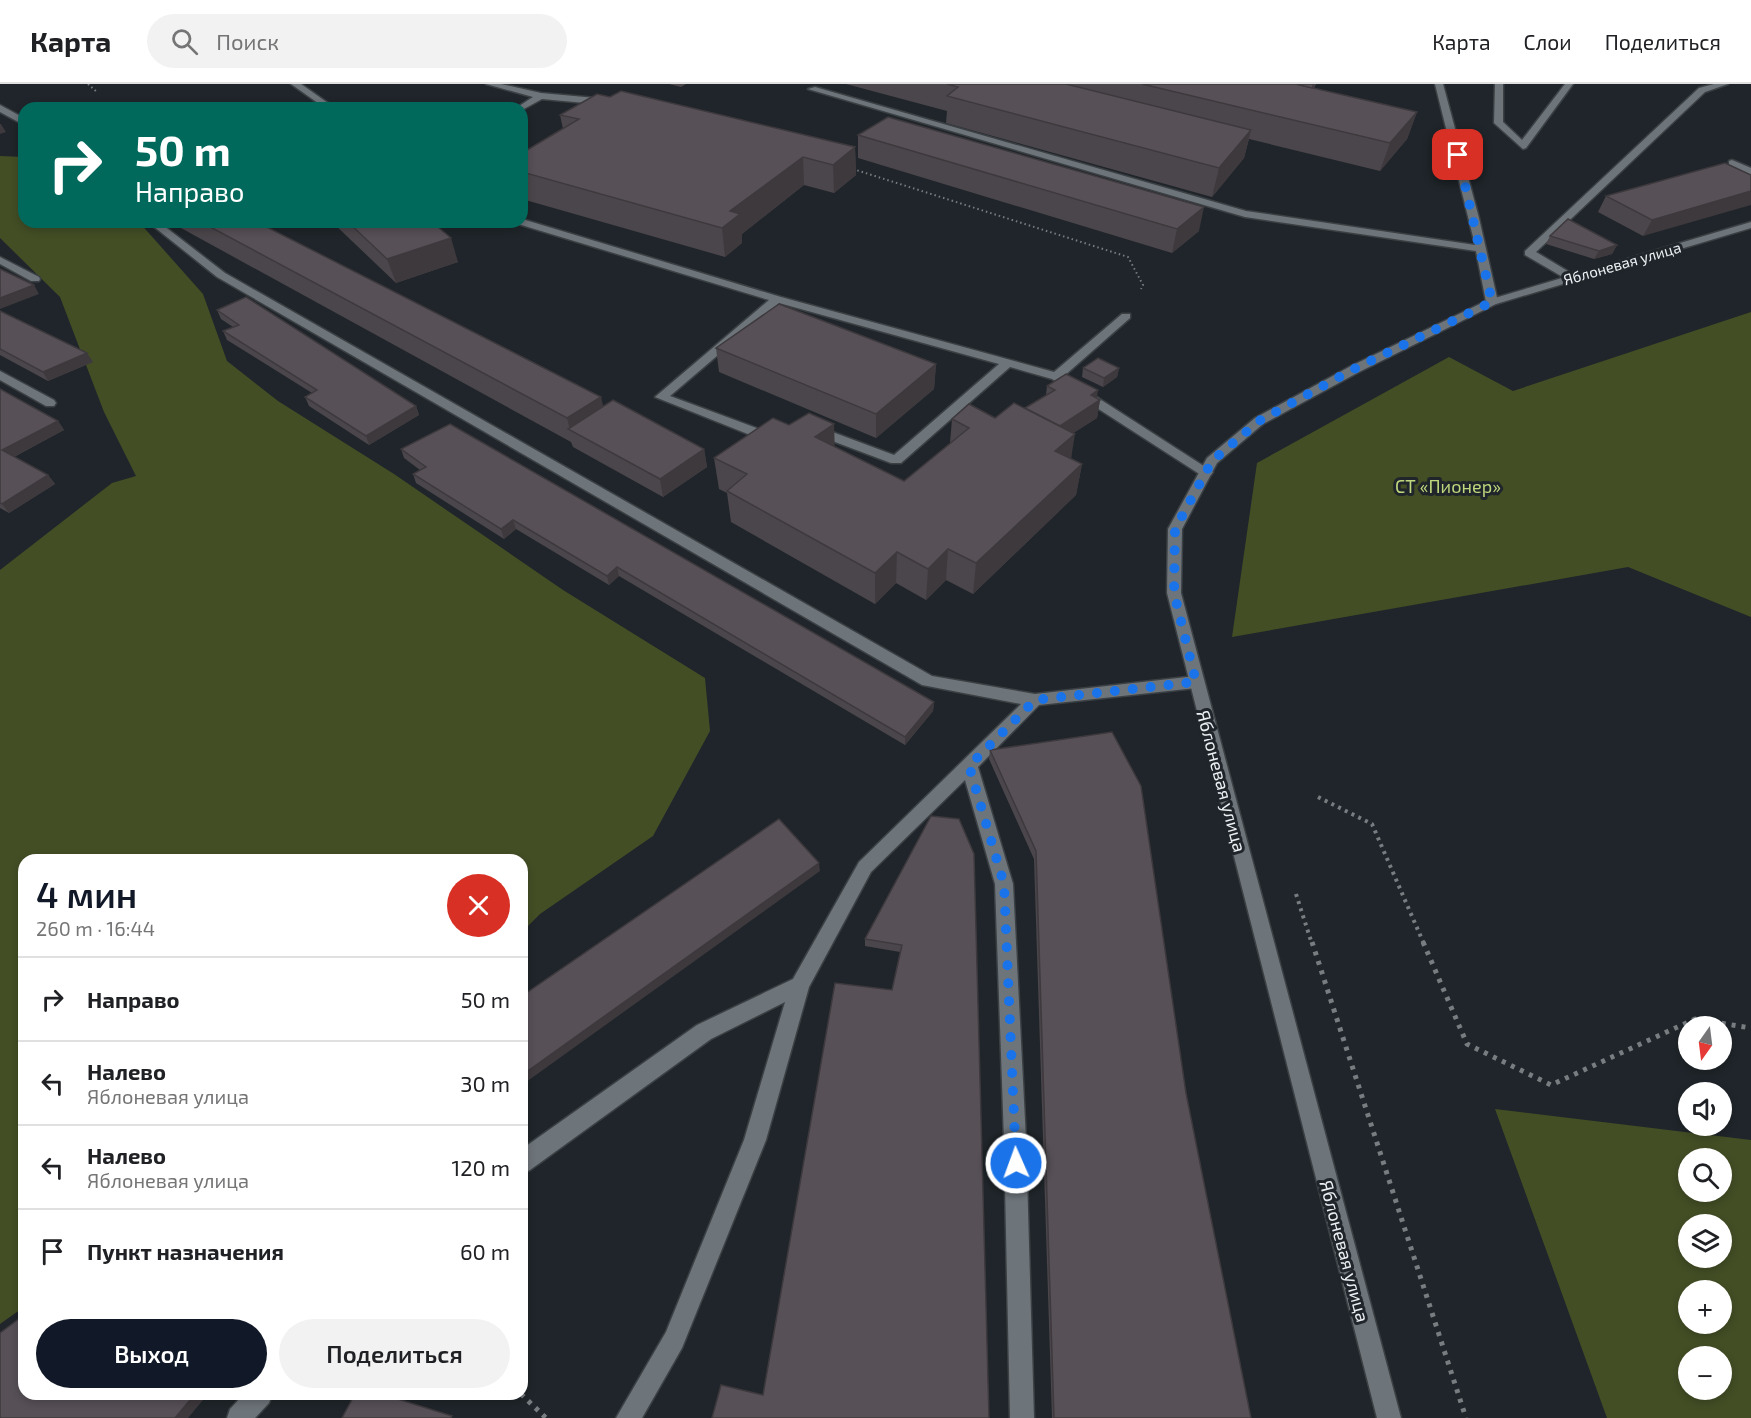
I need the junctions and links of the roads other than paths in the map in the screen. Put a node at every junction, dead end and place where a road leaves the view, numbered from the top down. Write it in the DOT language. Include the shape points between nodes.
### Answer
graph roads {
  1 [pos="295,84"];
  2 [pos="490,84"];
  3 [pos="1439,84"];
  4 [pos="1499,84"];
  5 [pos="1569,84"];
  6 [pos="1724,84"];
  7 [pos="812,89"];
  8 [pos="540,96"];
  9 [pos="321,102"];
  10 [pos="528,103"];
  11 [pos="611,103"];
  12 [pos="0,108"];
  13 [pos="18,118"];
  14 [pos="1732,163"];
  15 [pos="1751,172"];
  16 [pos="528,224"];
  17 [pos="1751,225"];
  18 [pos="161,228"];
  19 [pos="1481,249"];
  20 [pos="0,260"];
  21 [pos="1572,278"];
  22 [pos="35,279"];
  23 [pos="777,299"];
  24 [pos="1492,302"];
  25 [pos="1126,316"];
  26 [pos="1008,362"];
  27 [pos="0,375"];
  28 [pos="1056,376"];
  29 [pos="50,403"];
  30 [pos="797,424"];
  31 [pos="784,435"];
  32 [pos="1206,472"];
  33 [pos="1196,682"];
  34 [pos="1035,700"];
  35 [pos="969,766"];
  36 [pos="800,985"];
  37 [pos="528,1158"];
  38 [pos="255,1400"];
  39 [pos="239,1418"];
  40 [pos="628,1418"];
  41 [pos="1022,1418"];
  42 [pos="1389,1418"];
  1 -- 9 [label="street"];
  2 -- 8 [label="street"];
  3 -- 19 [label="street"];
  4 -- 5 [label="street" via="1498,123 1522,146"];
  6 -- 21 [label="street" via="1701,90 1529,253"];
  7 -- 19 [label="street" via="1245,214"];
  8 -- 10 [label="street"];
  8 -- 11 [label="street"];
  12 -- 13 [label="street"];
  14 -- 15 [label="street"];
  16 -- 23 [label="street"];
  17 -- 21 [label="street, Яблоневая улица"];
  18 -- 34 [label="street" via="221,276 928,681"];
  19 -- 24 [label="street"];
  20 -- 22 [label="street"];
  21 -- 24 [label="street, Яблоневая улица"];
  23 -- 26 [label="street"];
  23 -- 31 [label="street" via="662,397 777,441"];
  24 -- 32 [label="street, Яблоневая улица" via="1354,369 1259,421 1212,461"];
  25 -- 28 [label="street"];
  26 -- 28 [label="street"];
  26 -- 30 [label="street" via="896,460"];
  27 -- 29 [label="street"];
  28 -- 32 [label="street"];
  32 -- 33 [label="street, Яблоневая улица" via="1175,529 1174,593"];
  33 -- 34 [label="street"];
  33 -- 42 [label="street, Яблоневая улица"];
  34 -- 35 [label="street"];
  35 -- 36 [label="street" via="866,867"];
  35 -- 41 [label="street" via="1004,884"];
  36 -- 37 [label="street" via="704,1032"];
  36 -- 40 [label="street" via="755,1140 674,1340"];
  38 -- 39 [label="street"];
}
